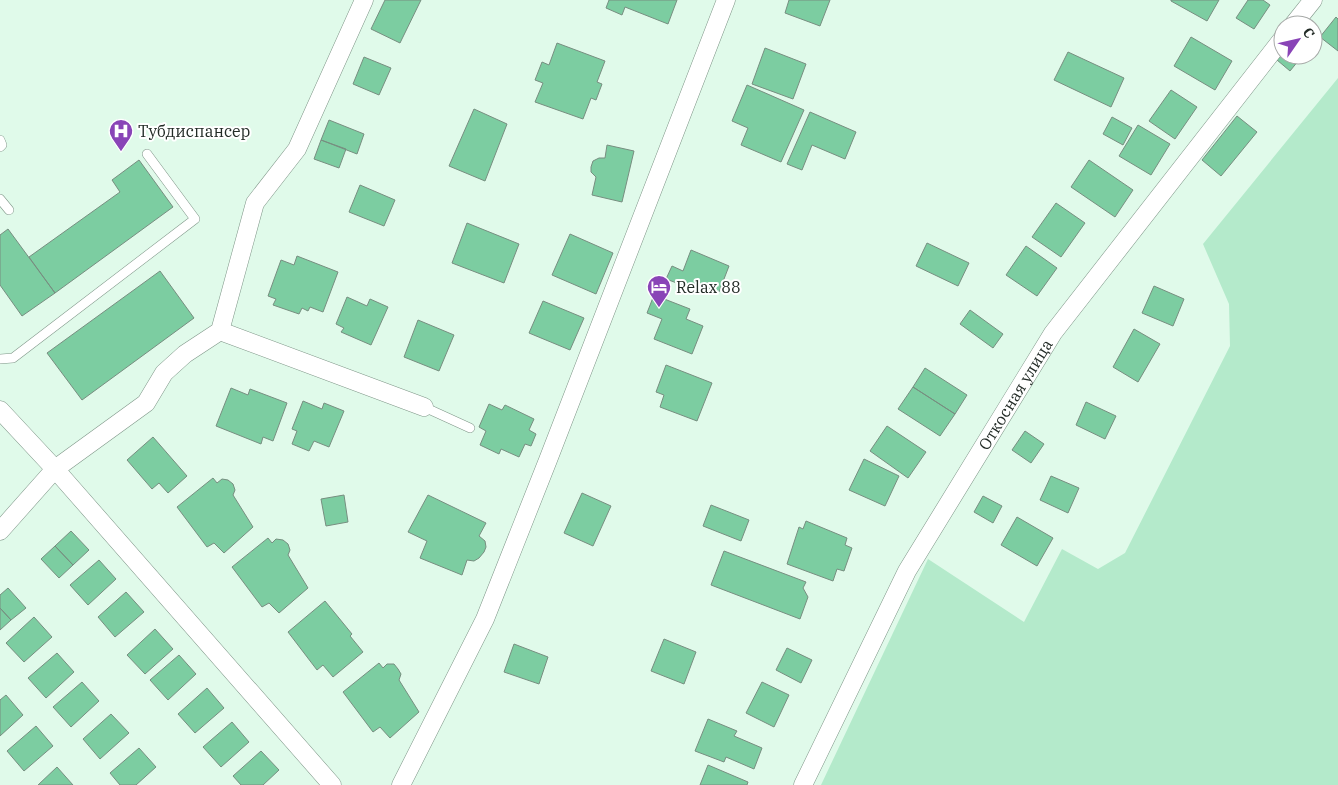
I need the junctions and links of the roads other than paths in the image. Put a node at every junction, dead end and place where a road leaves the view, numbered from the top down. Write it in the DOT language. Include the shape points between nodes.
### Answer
graph roads {
  1 [pos="364,0"];
  2 [pos="726,0"];
  3 [pos="1313,0"];
  4 [pos="1301,15"];
  5 [pos="1273,51"];
  6 [pos="0,140"];
  7 [pos="0,147"];
  8 [pos="147,154"];
  9 [pos="0,199"];
  10 [pos="9,210"];
  11 [pos="220,331"];
  12 [pos="0,359"];
  13 [pos="424,407"];
  14 [pos="0,410"];
  15 [pos="470,428"];
  16 [pos="54,469"];
  17 [pos="0,531"];
  18 [pos="332,785"];
  19 [pos="401,785"];
  20 [pos="803,785"];
  1 -- 11 [label="street" via="297,149 255,203"];
  2 -- 19 [label="street" via="485,620"];
  3 -- 4 [label="street"];
  5 -- 20 [label="street, Откосная улица" via="1053,333 907,571"];
  6 -- 7 [label="lane"];
  8 -- 12 [label="lane" via="195,220 13,358"];
  9 -- 10 [label="lane"];
  11 -- 13 [label="street"];
  11 -- 16 [label="street" via="185,354 164,373 146,403"];
  13 -- 15 [label="lane"];
  14 -- 16 [label="street"];
  16 -- 17 [label="street"];
  16 -- 18 [label="street"];
}
